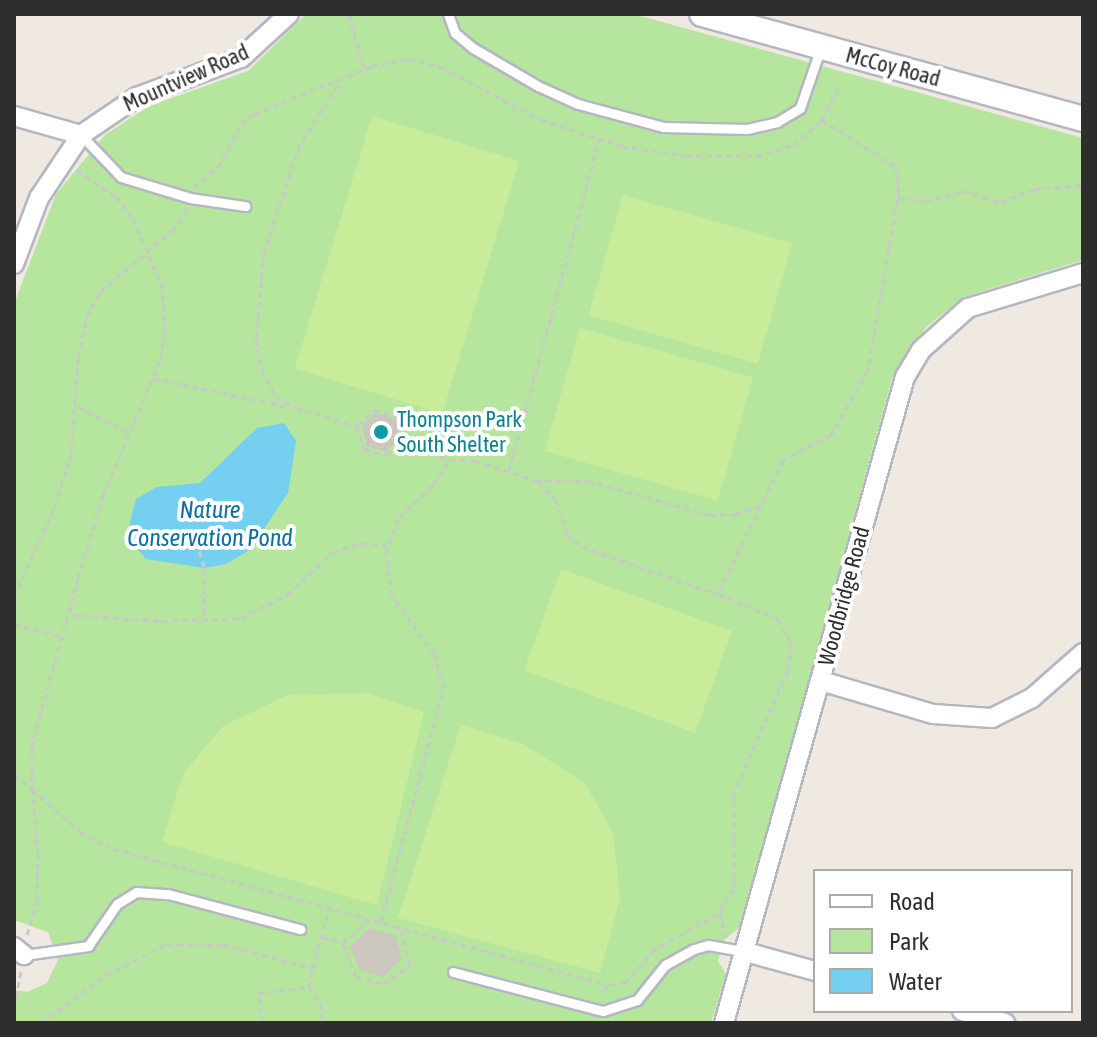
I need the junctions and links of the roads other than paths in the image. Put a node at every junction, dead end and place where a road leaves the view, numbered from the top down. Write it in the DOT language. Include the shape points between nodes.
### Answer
graph roads {
  1 [pos="289,14"];
  2 [pos="448,14"];
  3 [pos="702,14"];
  4 [pos="821,47"];
  5 [pos="14,116"];
  6 [pos="1083,119"];
  7 [pos="81,135"];
  8 [pos="245,206"];
  9 [pos="14,264"];
  10 [pos="1083,273"];
  11 [pos="1079,665"];
  12 [pos="821,681"];
  13 [pos="300,929"];
  14 [pos="19,951"];
  15 [pos="746,952"];
  16 [pos="813,970"];
  17 [pos="453,972"];
  18 [pos="969,1013"];
  19 [pos="724,1023"];
  20 [pos="1005,1023"];
  1 -- 7 [label="street, Mountview Road" via="241,58 137,97"];
  2 -- 4 [label="lane" via="455,33 473,48 538,86 578,104 663,127 747,129 777,122 800,108"];
  3 -- 4 [label="main road, McCoy Road"];
  4 -- 6 [label="main road, McCoy Road"];
  5 -- 7 [label="street"];
  7 -- 8 [label="lane" via="121,177 190,198"];
  7 -- 9 [label="street, Mountview Road" via="39,198"];
  10 -- 12 [label="street, Woodbridge Road" via="968,308 921,350 894,410"];
  11 -- 12 [label="street" via="1017,708 967,720"];
  12 -- 15 [label="street, Woodbridge Road"];
  13 -- 14 [label="lane" via="168,894 136,892 117,904 100,935 85,948"];
  15 -- 16 [label="street"];
  15 -- 17 [label="lane" via="708,945 694,949 665,965 637,1000 603,1011"];
  15 -- 19 [label="street, Woodbridge Road"];
  18 -- 20 [label="street"];
}
